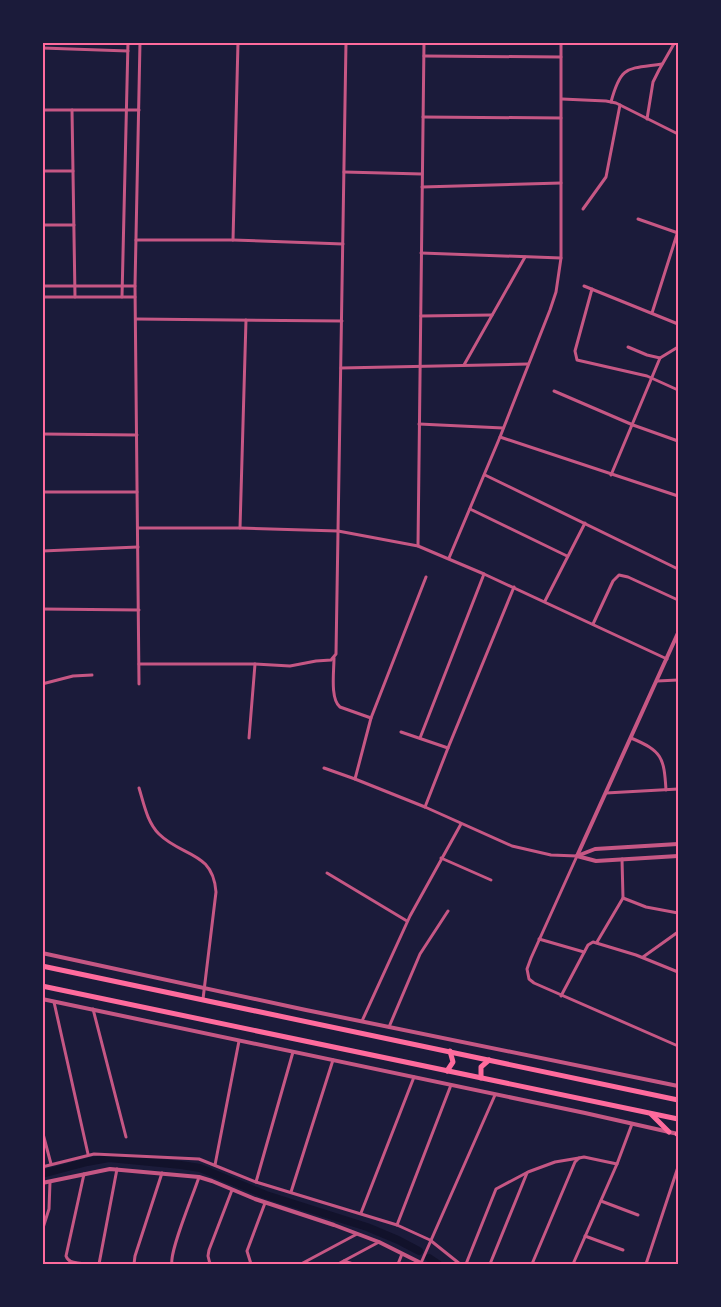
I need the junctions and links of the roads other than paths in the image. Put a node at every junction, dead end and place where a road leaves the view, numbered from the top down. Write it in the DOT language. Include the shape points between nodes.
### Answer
graph roads {
  1 [pos="128,42"];
  2 [pos="140,42"];
  3 [pos="238,42"];
  4 [pos="346,42"];
  5 [pos="424,42"];
  6 [pos="560,42"];
  7 [pos="675,42"];
  8 [pos="42,48"];
  9 [pos="128,51"];
  10 [pos="424,56"];
  11 [pos="561,57"];
  12 [pos="662,64"];
  13 [pos="562,99"];
  14 [pos="611,102"];
  15 [pos="620,105"];
  16 [pos="42,110"];
  17 [pos="72,110"];
  18 [pos="126,110"];
  19 [pos="139,110"];
  20 [pos="423,117"];
  21 [pos="561,118"];
  22 [pos="647,119"];
  23 [pos="678,134"];
  24 [pos="42,171"];
  25 [pos="73,172"];
  26 [pos="344,172"];
  27 [pos="422,174"];
  28 [pos="561,183"];
  29 [pos="422,187"];
  30 [pos="583,209"];
  31 [pos="638,218"];
  32 [pos="42,225"];
  33 [pos="74,225"];
  34 [pos="678,232"];
  35 [pos="136,240"];
  36 [pos="233,240"];
  37 [pos="343,244"];
  38 [pos="421,253"];
  39 [pos="525,257"];
  40 [pos="561,258"];
  41 [pos="42,286"];
  42 [pos="75,286"];
  43 [pos="122,286"];
  44 [pos="135,286"];
  45 [pos="584,286"];
  46 [pos="592,288"];
  47 [pos="42,297"];
  48 [pos="75,297"];
  49 [pos="122,297"];
  50 [pos="135,297"];
  51 [pos="652,312"];
  52 [pos="492,315"];
  53 [pos="420,316"];
  54 [pos="136,320"];
  55 [pos="246,320"];
  56 [pos="342,321"];
  57 [pos="678,324"];
  58 [pos="628,347"];
  59 [pos="678,347"];
  60 [pos="660,358"];
  61 [pos="528,364"];
  62 [pos="464,365"];
  63 [pos="419,366"];
  64 [pos="341,368"];
  65 [pos="652,378"];
  66 [pos="678,390"];
  67 [pos="554,391"];
  68 [pos="419,424"];
  69 [pos="633,425"];
  70 [pos="503,428"];
  71 [pos="42,434"];
  72 [pos="137,435"];
  73 [pos="500,438"];
  74 [pos="678,441"];
  75 [pos="485,475"];
  76 [pos="611,475"];
  77 [pos="42,492"];
  78 [pos="138,492"];
  79 [pos="678,496"];
  80 [pos="470,509"];
  81 [pos="585,523"];
  82 [pos="138,528"];
  83 [pos="240,528"];
  84 [pos="338,531"];
  85 [pos="418,546"];
  86 [pos="138,547"];
  87 [pos="42,551"];
  88 [pos="567,556"];
  89 [pos="449,558"];
  90 [pos="678,569"];
  91 [pos="484,574"];
  92 [pos="426,577"];
  93 [pos="514,587"];
  94 [pos="678,600"];
  95 [pos="545,602"];
  96 [pos="42,610"];
  97 [pos="139,610"];
  98 [pos="593,624"];
  99 [pos="678,633"];
  100 [pos="334,658"];
  101 [pos="667,659"];
  102 [pos="139,664"];
  103 [pos="256,664"];
  104 [pos="92,675"];
  105 [pos="678,680"];
  106 [pos="657,681"];
  107 [pos="42,684"];
  108 [pos="139,684"];
  109 [pos="371,718"];
  110 [pos="401,732"];
  111 [pos="249,738"];
  112 [pos="420,738"];
  113 [pos="631,738"];
  114 [pos="448,748"];
  115 [pos="324,768"];
  116 [pos="355,779"];
  117 [pos="139,788"];
  118 [pos="678,789"];
  119 [pos="666,790"];
  120 [pos="606,793"];
  121 [pos="425,807"];
  122 [pos="461,824"];
  123 [pos="678,844"];
  124 [pos="577,856"];
  125 [pos="678,856"];
  126 [pos="441,858"];
  127 [pos="622,860"];
  128 [pos="327,873"];
  129 [pos="491,880"];
  130 [pos="623,898"];
  131 [pos="448,911"];
  132 [pos="678,913"];
  133 [pos="407,921"];
  134 [pos="678,932"];
  135 [pos="539,939"];
  136 [pos="597,942"];
  137 [pos="584,952"];
  138 [pos="42,953"];
  139 [pos="642,958"];
  140 [pos="42,966"];
  141 [pos="678,972"];
  142 [pos="42,986"];
  143 [pos="205,988"];
  144 [pos="561,996"];
  145 [pos="42,999"];
  146 [pos="203,1000"];
  147 [pos="54,1002"];
  148 [pos="93,1010"];
  149 [pos="362,1021"];
  150 [pos="389,1027"];
  151 [pos="239,1041"];
  152 [pos="678,1046"];
  153 [pos="450,1051"];
  154 [pos="293,1052"];
  155 [pos="332,1060"];
  156 [pos="490,1060"];
  157 [pos="447,1071"];
  158 [pos="414,1078"];
  159 [pos="481,1078"];
  160 [pos="451,1085"];
  161 [pos="678,1086"];
  162 [pos="495,1095"];
  163 [pos="678,1100"];
  164 [pos="650,1114"];
  165 [pos="678,1119"];
  166 [pos="632,1123"];
  167 [pos="42,1130"];
  168 [pos="669,1132"];
  169 [pos="678,1133"];
  170 [pos="126,1137"];
  171 [pos="88,1154"];
  172 [pos="579,1158"];
  173 [pos="51,1164"];
  174 [pos="617,1164"];
  175 [pos="215,1165"];
  176 [pos="42,1167"];
  177 [pos="678,1167"];
  178 [pos="117,1169"];
  179 [pos="528,1172"];
  180 [pos="84,1173"];
  181 [pos="162,1173"];
  182 [pos="199,1177"];
  183 [pos="50,1182"];
  184 [pos="256,1182"];
  185 [pos="42,1183"];
  186 [pos="232,1190"];
  187 [pos="291,1192"];
  188 [pos="601,1200"];
  189 [pos="265,1203"];
  190 [pos="361,1213"];
  191 [pos="638,1215"];
  192 [pos="397,1225"];
  193 [pos="42,1230"];
  194 [pos="357,1234"];
  195 [pos="585,1236"];
  196 [pos="430,1240"];
  197 [pos="379,1242"];
  198 [pos="623,1250"];
  199 [pos="402,1254"];
  200 [pos="344,1261"];
  201 [pos="84,1264"];
  202 [pos="99,1264"];
  203 [pos="134,1264"];
  204 [pos="172,1264"];
  205 [pos="210,1264"];
  206 [pos="251,1264"];
  207 [pos="301,1264"];
  208 [pos="338,1264"];
  209 [pos="353,1264"];
  210 [pos="398,1264"];
  211 [pos="422,1264"];
  212 [pos="460,1264"];
  213 [pos="466,1264"];
  214 [pos="490,1264"];
  215 [pos="532,1264"];
  216 [pos="572,1264"];
  217 [pos="646,1264"];
  1 -- 9 [label="street"];
  2 -- 19 [label="street"];
  3 -- 36 [label="street"];
  4 -- 26 [label="street"];
  5 -- 10 [label="street"];
  6 -- 11 [label="street"];
  7 -- 12 [label="street"];
  8 -- 9 [label="street"];
  9 -- 18 [label="street"];
  10 -- 11 [label="street"];
  10 -- 20 [label="street"];
  11 -- 13 [label="street"];
  12 -- 14 [label="street" via="623,73"];
  12 -- 22 [label="street" via="653,82"];
  13 -- 14 [label="street"];
  13 -- 21 [label="street"];
  14 -- 15 [label="street"];
  15 -- 22 [label="street"];
  15 -- 30 [label="street" via="606,178"];
  16 -- 17 [label="street"];
  17 -- 18 [label="street"];
  17 -- 25 [label="street"];
  18 -- 19 [label="street"];
  18 -- 43 [label="street"];
  19 -- 35 [label="street"];
  20 -- 21 [label="street"];
  20 -- 27 [label="street"];
  21 -- 28 [label="street"];
  22 -- 23 [label="street"];
  24 -- 25 [label="street"];
  25 -- 33 [label="street"];
  26 -- 27 [label="street"];
  26 -- 37 [label="street"];
  27 -- 29 [label="street"];
  28 -- 29 [label="street"];
  28 -- 40 [label="street"];
  29 -- 38 [label="street"];
  31 -- 34 [label="street"];
  32 -- 33 [label="street"];
  33 -- 42 [label="street"];
  34 -- 51 [label="street"];
  35 -- 36 [label="street"];
  35 -- 44 [label="street"];
  36 -- 37 [label="street"];
  37 -- 56 [label="street"];
  38 -- 39 [label="street"];
  38 -- 53 [label="street"];
  39 -- 40 [label="street"];
  39 -- 52 [label="street"];
  40 -- 61 [label="street" via="556,292"];
  41 -- 42 [label="street"];
  42 -- 43 [label="street"];
  42 -- 48 [label="street"];
  43 -- 44 [label="street"];
  43 -- 49 [label="street"];
  44 -- 50 [label="street"];
  45 -- 46 [label="street"];
  46 -- 51 [label="street"];
  46 -- 65 [label="street" via="575,357 579,362"];
  47 -- 48 [label="street"];
  48 -- 49 [label="street"];
  49 -- 50 [label="street"];
  50 -- 54 [label="street"];
  51 -- 57 [label="street"];
  52 -- 53 [label="street"];
  52 -- 62 [label="street"];
  53 -- 63 [label="street"];
  54 -- 55 [label="street"];
  54 -- 72 [label="street"];
  55 -- 56 [label="street"];
  55 -- 83 [label="street"];
  56 -- 64 [label="street"];
  58 -- 60 [label="street"];
  59 -- 60 [label="street"];
  60 -- 65 [label="street"];
  61 -- 62 [label="street"];
  61 -- 70 [label="street"];
  62 -- 63 [label="street"];
  63 -- 64 [label="street"];
  63 -- 68 [label="street"];
  64 -- 84 [label="street"];
  65 -- 66 [label="street"];
  65 -- 69 [label="street"];
  67 -- 69 [label="street"];
  68 -- 70 [label="street"];
  68 -- 85 [label="street"];
  69 -- 74 [label="street"];
  69 -- 76 [label="street"];
  70 -- 73 [label="street"];
  71 -- 72 [label="street"];
  72 -- 78 [label="street"];
  73 -- 75 [label="street"];
  73 -- 76 [label="street"];
  75 -- 80 [label="street"];
  75 -- 81 [label="street"];
  76 -- 79 [label="street"];
  77 -- 78 [label="street"];
  78 -- 82 [label="street"];
  80 -- 88 [label="street"];
  80 -- 89 [label="street"];
  81 -- 88 [label="street"];
  81 -- 90 [label="street"];
  82 -- 83 [label="street"];
  82 -- 86 [label="street"];
  83 -- 84 [label="street"];
  84 -- 85 [label="street"];
  84 -- 100 [label="street"];
  85 -- 89 [label="street"];
  86 -- 87 [label="street"];
  86 -- 97 [label="street"];
  88 -- 95 [label="street"];
  89 -- 91 [label="street"];
  91 -- 93 [label="street"];
  91 -- 112 [label="street"];
  92 -- 109 [label="street"];
  93 -- 95 [label="street"];
  93 -- 114 [label="street"];
  94 -- 98 [label="street" via="628,576 619,575"];
  95 -- 98 [label="street"];
  96 -- 97 [label="street"];
  97 -- 102 [label="street"];
  98 -- 101 [label="street"];
  99 -- 101 [label="street"];
  100 -- 103 [label="street" via="290,666"];
  100 -- 109 [label="street" via="336,704"];
  101 -- 106 [label="street"];
  102 -- 103 [label="street"];
  102 -- 108 [label="street"];
  103 -- 111 [label="street"];
  104 -- 107 [label="street"];
  105 -- 106 [label="street"];
  106 -- 113 [label="street"];
  109 -- 116 [label="street"];
  110 -- 112 [label="street"];
  112 -- 114 [label="street"];
  113 -- 119 [label="street" via="660,755"];
  113 -- 120 [label="street"];
  114 -- 121 [label="street"];
  115 -- 116 [label="street"];
  116 -- 121 [label="street"];
  117 -- 143 [label="street" via="149,820 156,830 171,843 202,860 214,880 216,892"];
  118 -- 119 [label="street"];
  119 -- 120 [label="street"];
  120 -- 124 [label="street"];
  121 -- 122 [label="street"];
  122 -- 124 [label="street" via="530,851"];
  122 -- 126 [label="street"];
  123 -- 124 [label="street" via="595,849"];
  124 -- 127 [label="street" via="593,861"];
  124 -- 135 [label="street"];
  125 -- 127 [label="street"];
  126 -- 129 [label="street"];
  126 -- 133 [label="street"];
  127 -- 130 [label="street"];
  128 -- 133 [label="street"];
  130 -- 132 [label="street" via="646,907"];
  130 -- 136 [label="street"];
  131 -- 150 [label="street" via="420,954"];
  133 -- 149 [label="street"];
  134 -- 139 [label="street"];
  135 -- 137 [label="street"];
  135 -- 144 [label="street" via="527,969 529,979"];
  136 -- 137 [label="street" via="588,945"];
  136 -- 139 [label="street"];
  137 -- 144 [label="street"];
  138 -- 143 [label="street"];
  139 -- 141 [label="street"];
  140 -- 146 [label="main road"];
  142 -- 157 [label="main road"];
  143 -- 146 [label="street"];
  143 -- 149 [label="street"];
  144 -- 152 [label="street"];
  145 -- 147 [label="street"];
  146 -- 153 [label="main road"];
  147 -- 148 [label="street"];
  147 -- 171 [label="street"];
  148 -- 151 [label="street"];
  148 -- 170 [label="street"];
  149 -- 150 [label="street"];
  150 -- 161 [label="street"];
  151 -- 154 [label="street"];
  151 -- 175 [label="street"];
  153 -- 156 [label="main road"];
  153 -- 157 [label="main road" via="453,1062"];
  154 -- 155 [label="street"];
  154 -- 184 [label="street"];
  155 -- 158 [label="street"];
  155 -- 187 [label="street"];
  156 -- 159 [label="main road" via="481,1067"];
  156 -- 163 [label="main road"];
  157 -- 159 [label="main road"];
  158 -- 160 [label="street"];
  158 -- 190 [label="street"];
  159 -- 164 [label="main road"];
  160 -- 162 [label="street"];
  160 -- 192 [label="street"];
  162 -- 166 [label="street"];
  162 -- 196 [label="street"];
  164 -- 165 [label="main road"];
  164 -- 168 [label="main road"];
  166 -- 168 [label="street"];
  166 -- 174 [label="street"];
  167 -- 173 [label="street"];
  168 -- 169 [label="street"];
  171 -- 173 [label="street"];
  171 -- 175 [label="street" via="199,1158"];
  172 -- 174 [label="street"];
  172 -- 179 [label="street" via="554,1162"];
  172 -- 215 [label="street"];
  173 -- 176 [label="street"];
  174 -- 188 [label="street"];
  175 -- 184 [label="street"];
  177 -- 217 [label="street"];
  178 -- 180 [label="street"];
  178 -- 181 [label="street"];
  178 -- 202 [label="street"];
  179 -- 213 [label="street" via="496,1189"];
  179 -- 214 [label="street"];
  180 -- 183 [label="street"];
  180 -- 201 [label="street" via="66,1256 71,1262"];
  181 -- 182 [label="street"];
  181 -- 203 [label="street"];
  182 -- 186 [label="street"];
  182 -- 204 [label="street" via="174,1247"];
  183 -- 185 [label="street"];
  183 -- 193 [label="street" via="49,1209"];
  184 -- 187 [label="street"];
  186 -- 189 [label="street"];
  186 -- 205 [label="street" via="209,1250"];
  187 -- 190 [label="street"];
  188 -- 191 [label="street"];
  188 -- 195 [label="street"];
  189 -- 194 [label="street"];
  189 -- 206 [label="street" via="248,1250"];
  190 -- 192 [label="street"];
  192 -- 196 [label="street"];
  194 -- 197 [label="street"];
  194 -- 207 [label="street"];
  195 -- 198 [label="street"];
  195 -- 216 [label="street"];
  196 -- 211 [label="street"];
  196 -- 212 [label="street"];
  197 -- 199 [label="street"];
  197 -- 200 [label="street"];
  199 -- 210 [label="street"];
  199 -- 211 [label="street"];
  200 -- 208 [label="street"];
  200 -- 209 [label="street"];
}
